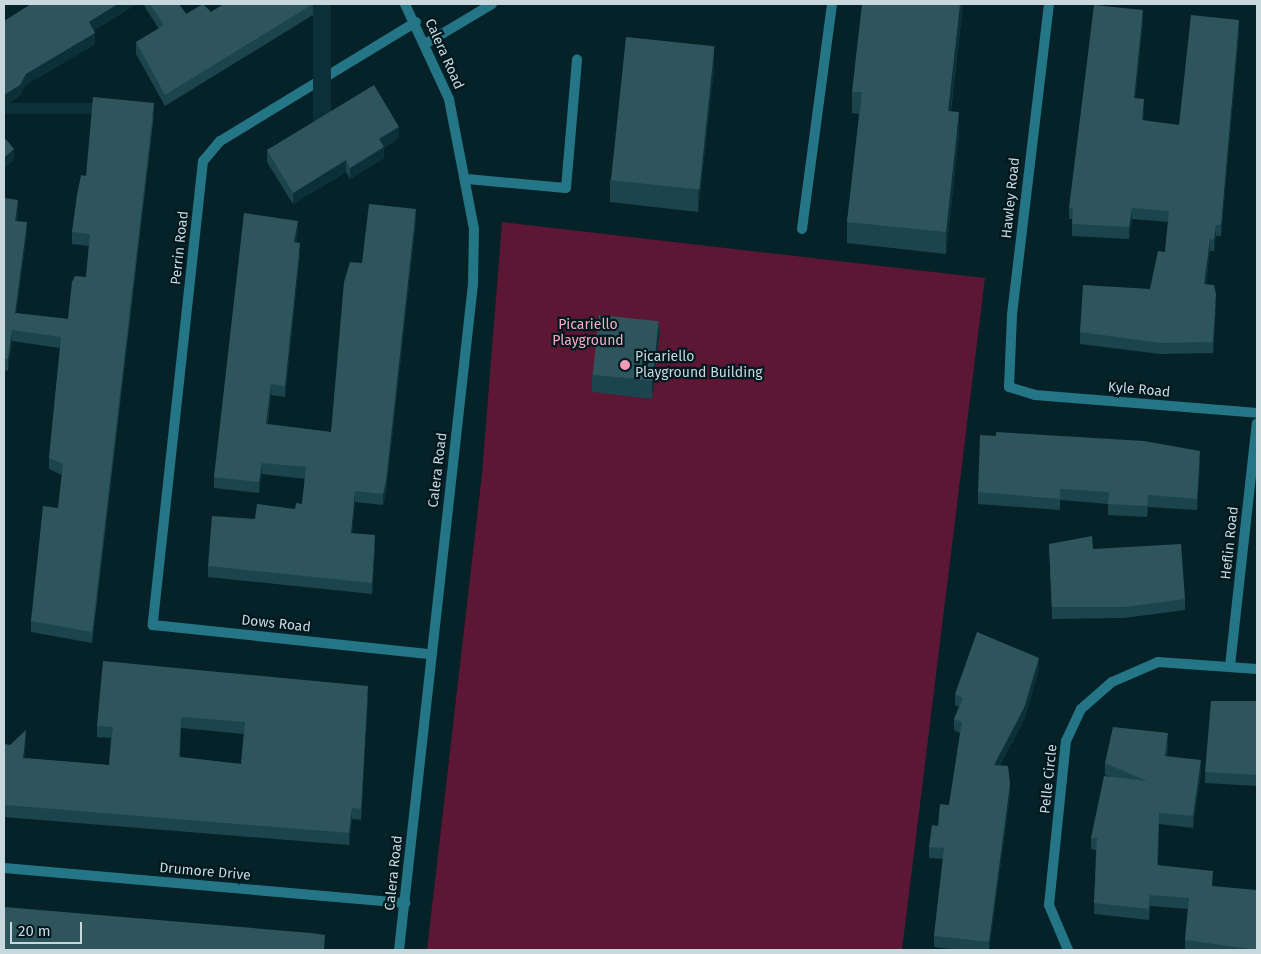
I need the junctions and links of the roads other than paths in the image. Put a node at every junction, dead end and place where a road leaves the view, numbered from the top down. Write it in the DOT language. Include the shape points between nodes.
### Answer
graph roads {
  1 [pos="405,4"];
  2 [pos="492,4"];
  3 [pos="832,4"];
  4 [pos="1048,4"];
  5 [pos="416,22"];
  6 [pos="426,44"];
  7 [pos="577,59"];
  8 [pos="468,179"];
  9 [pos="802,229"];
  10 [pos="1018,390"];
  11 [pos="1257,413"];
  12 [pos="1257,423"];
  13 [pos="156,593"];
  14 [pos="430,654"];
  15 [pos="1230,666"];
  16 [pos="1257,669"];
  17 [pos="4,868"];
  18 [pos="405,903"];
  19 [pos="399,950"];
  20 [pos="1068,950"];
  1 -- 5 [label="street, Calera Road"];
  2 -- 6 [label="street"];
  3 -- 9 [label="street"];
  4 -- 10 [label="street, Hawley Road" via="1012,314 1009,387"];
  5 -- 6 [label="street, Calera Road"];
  5 -- 13 [label="street, Perrin Road" via="220,140 203,161"];
  6 -- 8 [label="street, Calera Road" via="449,99"];
  7 -- 8 [label="street" via="566,188"];
  8 -- 14 [label="street, Calera Road" via="474,229 473,284"];
  10 -- 11 [label="street, Kyle Road" via="1035,395"];
  12 -- 15 [label="street, Heflin Road"];
  13 -- 14 [label="street, Dows Road" via="152,625"];
  14 -- 18 [label="street, Calera Road"];
  15 -- 16 [label="street, Pelle Circle"];
  15 -- 20 [label="street, Pelle Circle" via="1158,662 1112,682 1082,709 1066,741 1049,904"];
  17 -- 18 [label="street, Drumore Drive"];
  18 -- 19 [label="street, Calera Road"];
}
